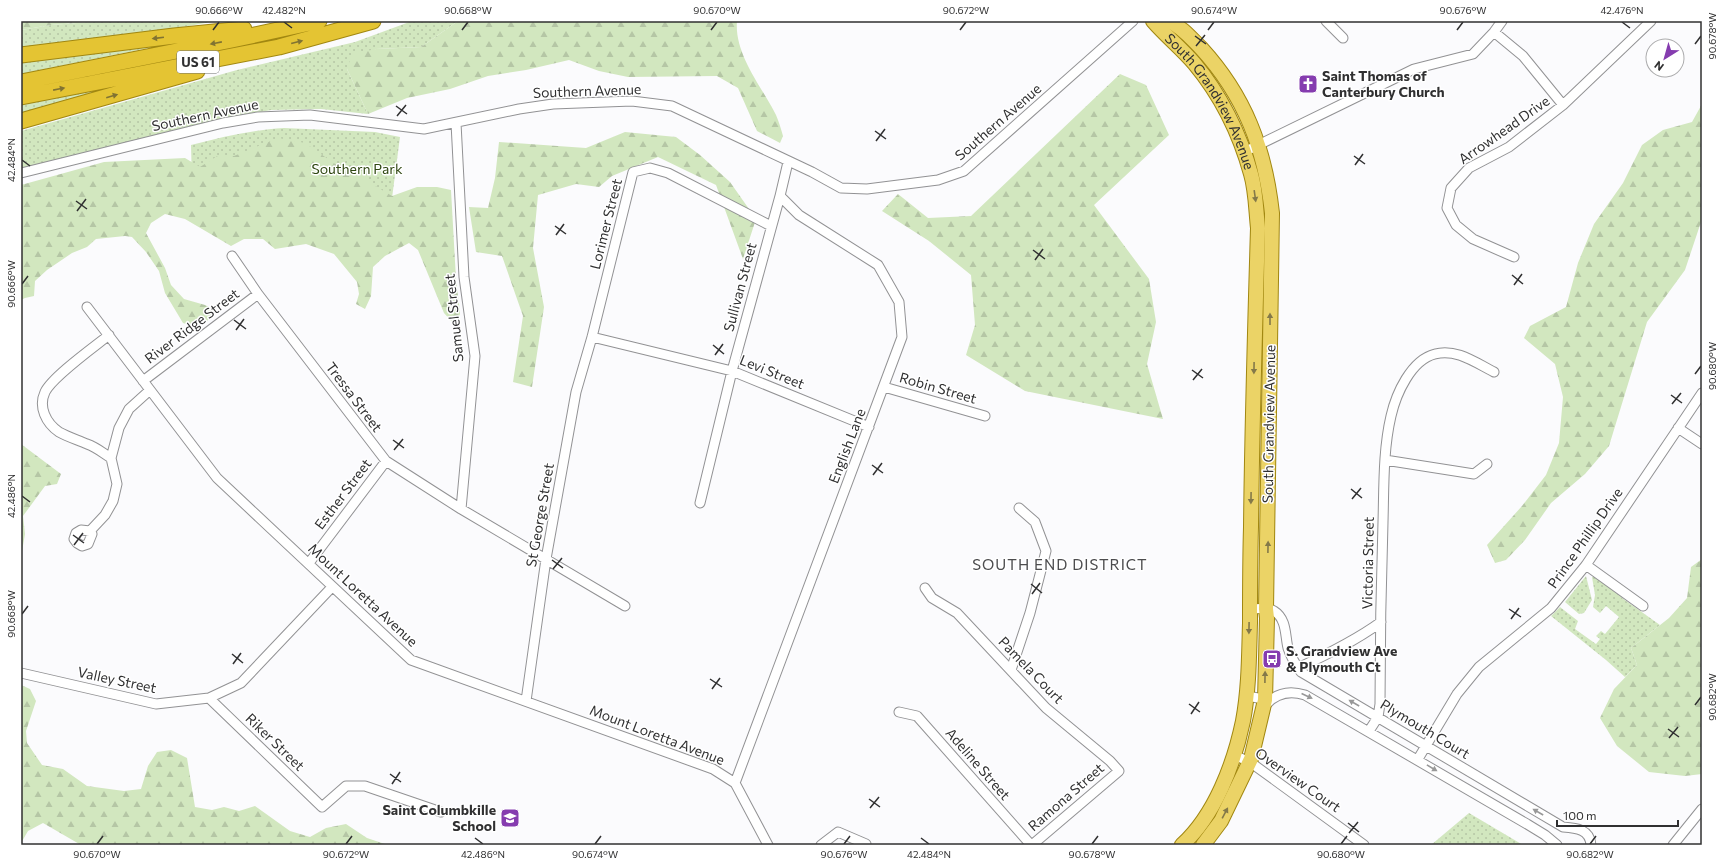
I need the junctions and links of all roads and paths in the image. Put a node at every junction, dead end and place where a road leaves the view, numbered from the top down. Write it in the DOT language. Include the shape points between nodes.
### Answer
graph roads {
  1 [pos="374,21"];
  2 [pos="1133,21"];
  3 [pos="1154,21"];
  4 [pos="1169,21"];
  5 [pos="1326,21"];
  6 [pos="1502,21"];
  7 [pos="1651,21"];
  8 [pos="314,22"];
  9 [pos="1494,32"];
  10 [pos="1343,38"];
  11 [pos="279,47"];
  12 [pos="21,55"];
  13 [pos="21,82"];
  14 [pos="21,97"];
  15 [pos="1563,105"];
  16 [pos="21,121"];
  17 [pos="456,123"];
  18 [pos="1259,145"];
  19 [pos="1244,152"];
  20 [pos="788,162"];
  21 [pos="21,173"];
  22 [pos="780,196"];
  23 [pos="771,226"];
  24 [pos="232,256"];
  25 [pos="1514,257"];
  26 [pos="258,294"];
  27 [pos="1256,298"];
  28 [pos="1270,299"];
  29 [pos="87,307"];
  30 [pos="109,335"];
  31 [pos="592,337"];
  32 [pos="732,371"];
  33 [pos="1494,372"];
  34 [pos="143,381"];
  35 [pos="884,387"];
  36 [pos="150,390"];
  37 [pos="1702,393"];
  38 [pos="985,416"];
  39 [pos="869,427"];
  40 [pos="1678,428"];
  41 [pos="1702,444"];
  42 [pos="111,458"];
  43 [pos="1385,460"];
  44 [pos="386,461"];
  45 [pos="1487,464"];
  46 [pos="700,503"];
  47 [pos="1019,508"];
  48 [pos="461,509"];
  49 [pos="90,531"];
  50 [pos="546,559"];
  51 [pos="309,563"];
  52 [pos="1586,565"];
  53 [pos="332,587"];
  54 [pos="925,588"];
  55 [pos="625,606"];
  56 [pos="1643,606"];
  57 [pos="1250,609"];
  58 [pos="1269,610"];
  59 [pos="1381,622"];
  60 [pos="1298,668"];
  61 [pos="1011,670"];
  62 [pos="21,673"];
  63 [pos="1330,689"];
  64 [pos="1246,696"];
  65 [pos="209,698"];
  66 [pos="526,701"];
  67 [pos="1265,703"];
  68 [pos="1322,704"];
  69 [pos="1380,704"];
  70 [pos="899,712"];
  71 [pos="1378,717"];
  72 [pos="1394,726"];
  73 [pos="1369,731"];
  74 [pos="1426,746"];
  75 [pos="1234,755"];
  76 [pos="1418,759"];
  77 [pos="1250,762"];
  78 [pos="1119,771"];
  79 [pos="735,783"];
  80 [pos="1702,809"];
  81 [pos="441,812"];
  82 [pos="1193,832"];
  83 [pos="866,844"];
  84 [pos="1205,844"];
  85 [pos="768,845"];
  86 [pos="821,845"];
  87 [pos="1032,845"];
  88 [pos="1182,845"];
  89 [pos="1364,845"];
  90 [pos="1557,845"];
  91 [pos="1591,845"];
  92 [pos="1673,845"];
  11 -- 1 [label="highway, US 61, one-way"];
  2 -- 20 [label="street, Southern Avenue" via="964,171 938,180 867,189 841,188"];
  3 -- 19 [label="main road, South Grandview Avenue" via="1193,62 1214,90"];
  4 -- 18 [label="main road, South Grandview Avenue" via="1188,34 1209,57 1240,102"];
  5 -- 10 [label="street"];
  6 -- 9 [label="street"];
  7 -- 15 [label="street, Arrowhead Drive"];
  8 -- 12 [label="highway, one-way"];
  8 -- 13 [label="highway, US 61, one-way"];
  9 -- 15 [label="street" via="1523,56"];
  9 -- 18 [label="street" via="1473,54 1414,69"];
  14 -- 11 [label="highway, US 61, one-way"];
  16 -- 11 [label="highway, one-way"];
  15 -- 25 [label="street, Arrowhead Drive" via="1509,147 1469,168 1451,188 1446,208 1456,226 1472,239"];
  17 -- 20 [label="street, Southern Avenue" via="553,104 632,101 672,106"];
  17 -- 21 [label="street, Southern Avenue" via="424,129 310,115 258,117 223,123"];
  17 -- 48 [label="street, Samuel Street" via="464,277 475,356"];
  18 -- 19 [label="street"];
  18 -- 28 [label="main road, South Grandview Avenue" via="1266,168 1272,213"];
  19 -- 27 [label="main road, South Grandview Avenue, one-way" via="1251,174 1257,220"];
  20 -- 22 [label="street"];
  22 -- 23 [label="street, Sullivan Street"];
  22 -- 35 [label="street, English Lane" via="799,215 878,265 899,302 902,337"];
  23 -- 31 [label="street, Lorimer Street" via="668,173 650,168 633,172"];
  23 -- 32 [label="street, Sullivan Street"];
  24 -- 26 [label="street, Tressa Street"];
  26 -- 34 [label="street, River Ridge Street"];
  26 -- 44 [label="street, Tressa Street"];
  27 -- 28 [label="main road"];
  27 -- 57 [label="main road, South Grandview Avenue, one-way"];
  58 -- 28 [label="main road, South Grandview Avenue, one-way"];
  29 -- 30 [label="street, Mount Loretta Avenue"];
  30 -- 34 [label="street, Mount Loretta Avenue"];
  30 -- 42 [label="street" via="55,379 45,392 42,402 43,413 58,431 95,447"];
  31 -- 32 [label="street, Levi Street"];
  31 -- 50 [label="street, St George Street" via="576,392"];
  32 -- 39 [label="street, Levi Street"];
  32 -- 46 [label="street, Sullivan Street"];
  33 -- 43 [label="street, Victoria Street" via="1464,356 1445,352 1434,354 1418,363 1407,378 1391,415"];
  34 -- 36 [label="street, Mount Loretta Avenue"];
  35 -- 38 [label="street, Robin Street"];
  35 -- 39 [label="street, English Lane"];
  36 -- 42 [label="street" via="124,417"];
  36 -- 51 [label="street, Mount Loretta Avenue" via="217,478"];
  37 -- 40 [label="street, Prince Phillip Drive"];
  39 -- 79 [label="street, English Lane"];
  40 -- 41 [label="street"];
  40 -- 52 [label="street, Prince Phillip Drive"];
  42 -- 49 [label="street" via="117,484 113,501 105,515"];
  43 -- 45 [label="street" via="1474,474"];
  43 -- 59 [label="street, Victoria Street"];
  44 -- 48 [label="street, Tressa Street"];
  44 -- 51 [label="street, Esther Street"];
  47 -- 61 [label="street" via="1035,522 1046,551 1030,613"];
  48 -- 50 [label="street, Tressa Street"];
  50 -- 55 [label="street, Tressa Street"];
  50 -- 66 [label="street, St George Street"];
  51 -- 53 [label="street, Mount Loretta Avenue"];
  52 -- 56 [label="street"];
  52 -- 74 [label="street, Prince Phillip Drive" via="1551,608 1478,667 1457,694"];
  53 -- 65 [label="street, Valley Street" via="241,683"];
  53 -- 66 [label="street, Mount Loretta Avenue" via="411,660"];
  54 -- 61 [label="street, Pamela Court" via="932,598 957,613"];
  57 -- 58 [label="street"];
  57 -- 64 [label="main road, South Grandview Avenue, one-way"];
  58 -- 60 [label="street, Plymouth Court" via="1275,611 1285,626 1288,648"];
  67 -- 58 [label="main road, South Grandview Avenue, one-way"];
  59 -- 60 [label="street"];
  59 -- 69 [label="street, Victoria Street"];
  60 -- 63 [label="street, Plymouth Court"];
  61 -- 78 [label="street, Pamela Court" via="1046,708"];
  62 -- 65 [label="street, Valley Street" via="156,704"];
  63 -- 68 [label="street"];
  71 -- 63 [label="street, Plymouth Court, one-way"];
  64 -- 67 [label="street"];
  64 -- 75 [label="main road, South Grandview Avenue"];
  65 -- 81 [label="street, Riker Street" via="322,807 346,786 365,786"];
  66 -- 79 [label="street, Mount Loretta Avenue" via="713,769"];
  67 -- 68 [label="street, one-way" via="1285,692 1295,692"];
  67 -- 77 [label="main road, South Grandview Avenue"];
  68 -- 73 [label="street"];
  69 -- 71 [label="street, Victoria Street"];
  69 -- 72 [label="street" via="1387,720"];
  70 -- 87 [label="street, Adeline Street" via="917,716"];
  71 -- 72 [label="street, Plymouth Court"];
  71 -- 73 [label="street, Victoria Street"];
  72 -- 74 [label="street, Plymouth Court"];
  73 -- 76 [label="street"];
  74 -- 76 [label="street, Prince Phillip Drive"];
  91 -- 74 [label="street, Plymouth Court, one-way" via="1585,831 1563,827"];
  75 -- 77 [label="street, Overview Court"];
  75 -- 82 [label="main road, South Grandview Avenue" via="1217,796"];
  76 -- 90 [label="street, one-way" via="1545,835"];
  84 -- 77 [label="main road, South Grandview Avenue, one-way" via="1221,821"];
  77 -- 89 [label="street, Overview Court"];
  78 -- 87 [label="street, Ramona Street"];
  79 -- 85 [label="street, Mount Loretta Avenue"];
  80 -- 92 [label="street"];
  82 -- 84 [label="street"];
  82 -- 88 [label="main road, South Grandview Avenue"];
  83 -- 86 [label="street" via="838,832"];
}
